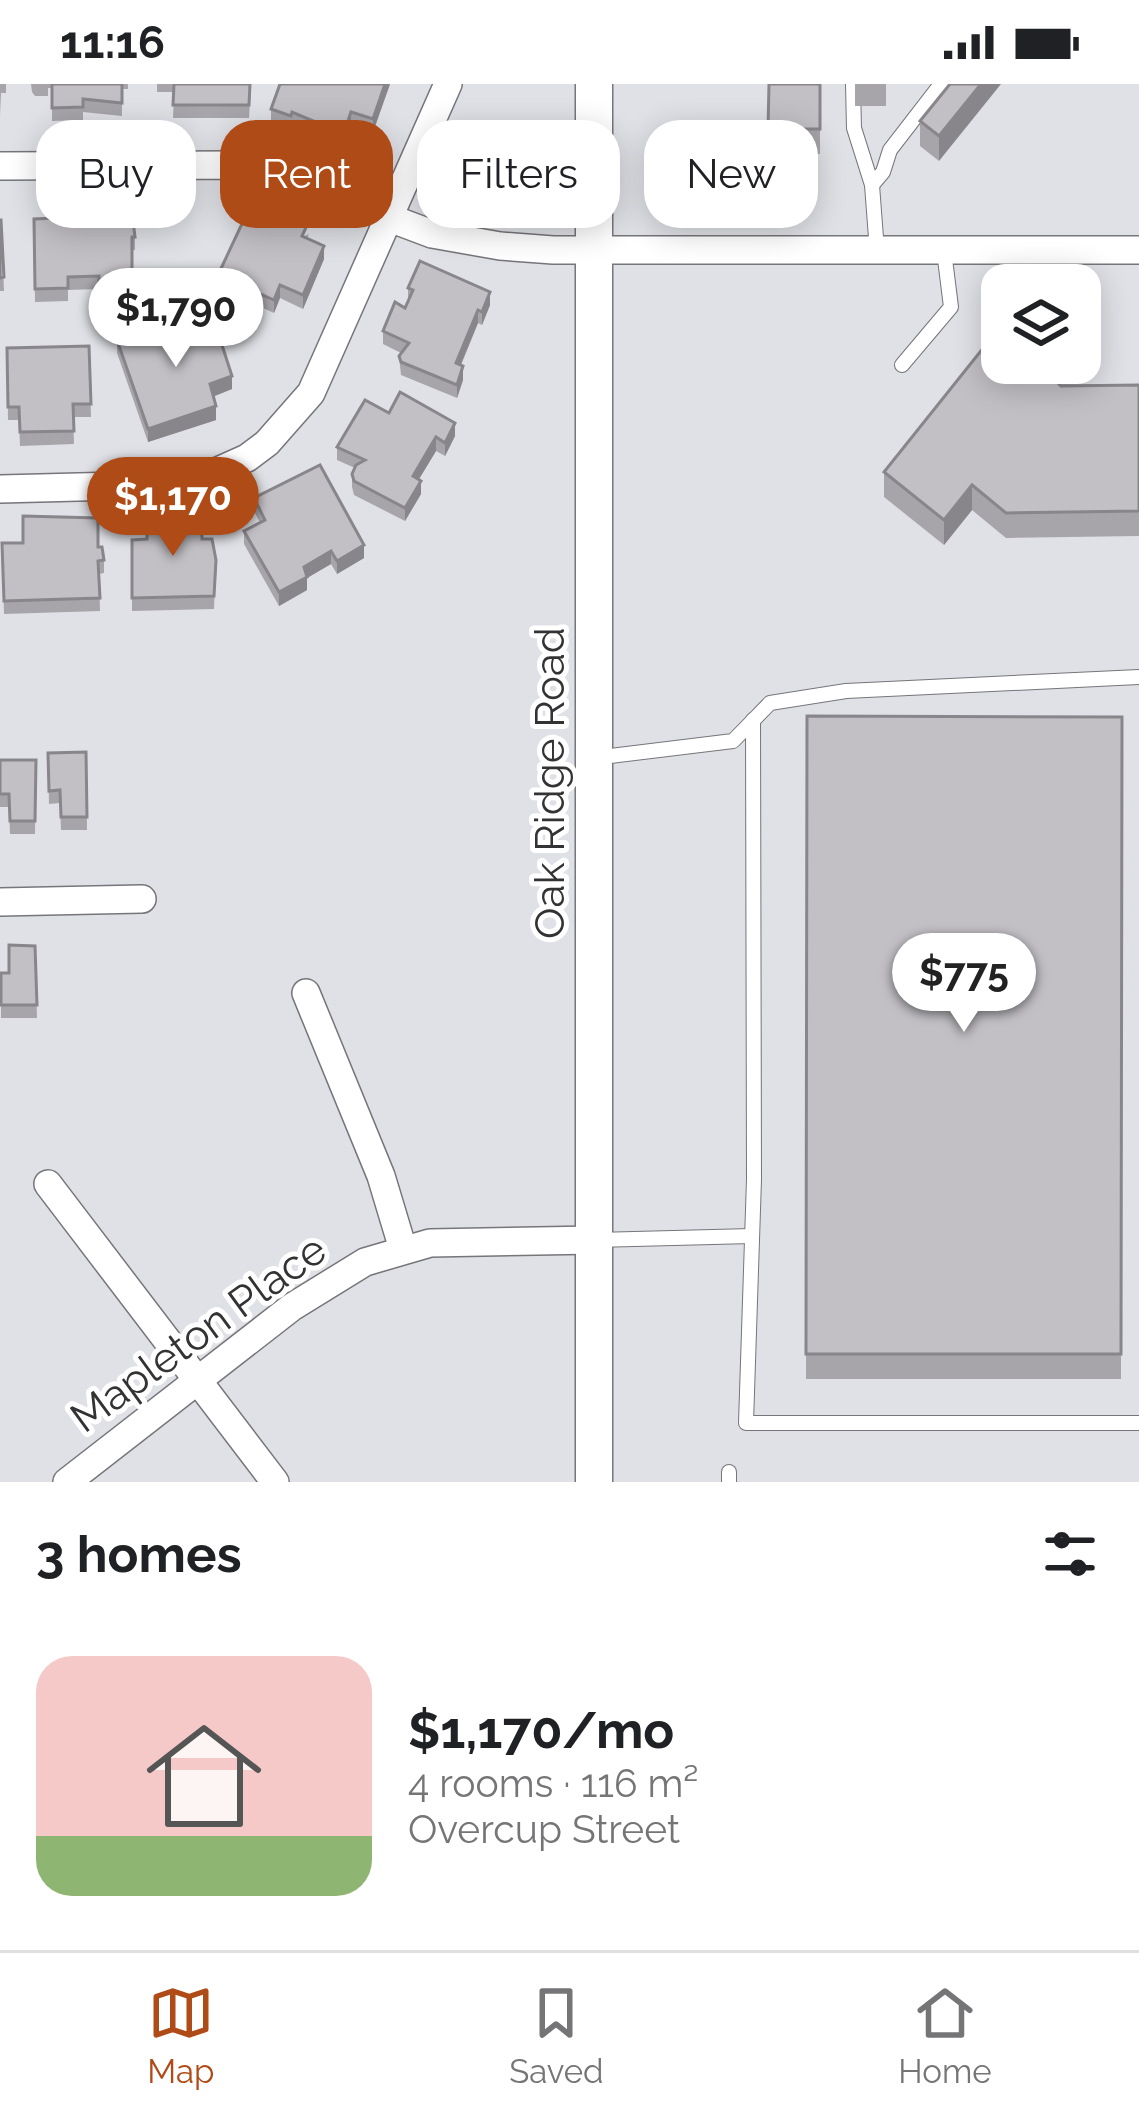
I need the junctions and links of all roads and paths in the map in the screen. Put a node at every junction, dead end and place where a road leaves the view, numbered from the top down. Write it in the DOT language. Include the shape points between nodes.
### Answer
graph roads {
  1 [pos="448,84"];
  2 [pos="594,84"];
  3 [pos="853,84"];
  4 [pos="941,84"];
  5 [pos="220,165"];
  6 [pos="0,166"];
  7 [pos="872,185"];
  8 [pos="393,215"];
  9 [pos="393,221"];
  10 [pos="387,228"];
  11 [pos="1139,250"];
  12 [pos="877,251"];
  13 [pos="944,251"];
  14 [pos="594,253"];
  15 [pos="902,365"];
  16 [pos="0,489"];
  17 [pos="1139,677"];
  18 [pos="753,720"];
  19 [pos="594,758"];
  20 [pos="142,899"];
  21 [pos="0,902"];
  22 [pos="306,993"];
  23 [pos="48,1184"];
  24 [pos="752,1235"];
  25 [pos="595,1240"];
  26 [pos="403,1249"];
  27 [pos="199,1382"];
  28 [pos="1139,1423"];
  29 [pos="67,1482"];
  30 [pos="275,1482"];
  31 [pos="594,1482"];
  1 -- 8 [label="street"];
  2 -- 14 [label="street, Oak Ridge Road"];
  3 -- 7 [label="lane" via="854,128"];
  4 -- 7 [label="lane"];
  5 -- 6 [label="street"];
  7 -- 12 [label="lane"];
  9 -- 14 [label="street" via="462,240"];
  10 -- 16 [label="street" via="311,394 247,458 176,483"];
  11 -- 13 [label="street"];
  12 -- 13 [label="street"];
  12 -- 14 [label="street"];
  13 -- 15 [label="lane" via="951,307"];
  14 -- 19 [label="street, Oak Ridge Road"];
  17 -- 18 [label="lane" via="846,691 770,703"];
  18 -- 19 [label="lane" via="733,741"];
  18 -- 24 [label="lane"];
  19 -- 25 [label="street, Oak Ridge Road"];
  20 -- 21 [label="street"];
  22 -- 26 [label="street"];
  23 -- 27 [label="street"];
  24 -- 25 [label="lane"];
  24 -- 28 [label="lane" via="746,1424"];
  25 -- 26 [label="street, Mapleton Place"];
  25 -- 31 [label="street, Oak Ridge Road"];
  26 -- 27 [label="street, Mapleton Place" via="327,1284"];
  27 -- 29 [label="street, Mapleton Place"];
  27 -- 30 [label="street"];
}
